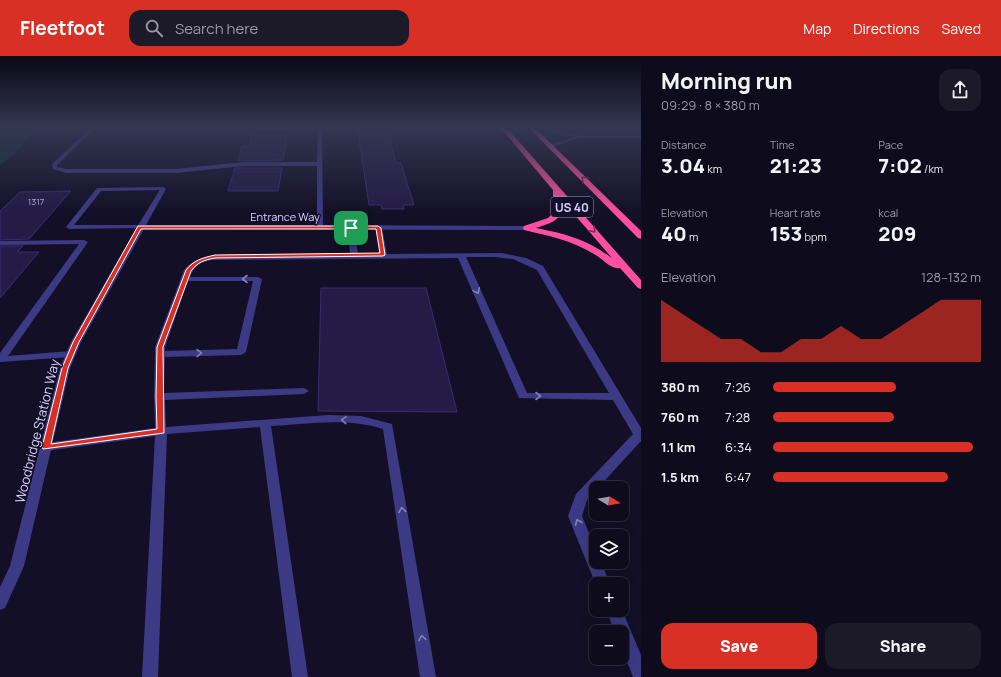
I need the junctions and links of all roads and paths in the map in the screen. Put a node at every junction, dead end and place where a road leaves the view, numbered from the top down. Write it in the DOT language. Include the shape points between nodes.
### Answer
graph roads {
  1 [pos="63,156"];
  2 [pos="320,156"];
  3 [pos="528,156"];
  4 [pos="560,156"];
  5 [pos="320,164"];
  6 [pos="163,189"];
  7 [pos="557,189"];
  8 [pos="140,227"];
  9 [pos="320,228"];
  10 [pos="351,228"];
  11 [pos="378,228"];
  12 [pos="527,228"];
  13 [pos="639,234"];
  14 [pos="0,242"];
  15 [pos="354,255"];
  16 [pos="383,255"];
  17 [pos="461,255"];
  18 [pos="633,276"];
  19 [pos="185,278"];
  20 [pos="641,286"];
  21 [pos="71,354"];
  22 [pos="160,354"];
  23 [pos="0,360"];
  24 [pos="304,391"];
  25 [pos="159,396"];
  26 [pos="616,397"];
  27 [pos="265,423"];
  28 [pos="161,431"];
  29 [pos="640,437"];
  30 [pos="46,447"];
  31 [pos="600,577"];
  32 [pos="0,603"];
  33 [pos="617,617"];
  34 [pos="641,676"];
  35 [pos="150,677"];
  36 [pos="300,677"];
  37 [pos="428,677"];
  1 -- 5 [label="street" via="54,165 55,168 66,171 176,170 243,164"];
  2 -- 5 [label="street"];
  3 -- 7 [label="highway, US 40"];
  13 -- 4 [label="highway, US 40, one-way"];
  5 -- 9 [label="street"];
  6 -- 8 [label="street, Woodbridge Station Way"];
  6 -- 8 [label="street, Entrance Way" via="99,189 69,227"];
  7 -- 12 [label="highway" via="557,214 551,220"];
  7 -- 18 [label="highway, US 40, one-way"];
  8 -- 9 [label="street, Entrance Way"];
  8 -- 21 [label="street, Woodbridge Station Way"];
  9 -- 10 [label="street, Entrance Way"];
  10 -- 11 [label="street, Entrance Way"];
  10 -- 15 [label="street"];
  11 -- 12 [label="street, Entrance Way"];
  11 -- 16 [label="street"];
  12 -- 18 [label="highway" via="578,241"];
  14 -- 23 [label="street" via="84,242"];
  15 -- 16 [label="street"];
  15 -- 19 [label="street" via="215,257 194,263"];
  16 -- 17 [label="street"];
  17 -- 26 [label="street" via="512,256 525,259 540,268"];
  17 -- 26 [label="street, one-way" via="523,396"];
  18 -- 20 [label="highway, US 40"];
  19 -- 22 [label="street" via="160,347"];
  22 -- 19 [label="street, one-way" via="241,352 258,279"];
  21 -- 23 [label="street"];
  21 -- 30 [label="street, Woodbridge Station Way" via="65,368"];
  22 -- 25 [label="street"];
  24 -- 25 [label="street"];
  25 -- 28 [label="street"];
  26 -- 29 [label="street"];
  27 -- 28 [label="street"];
  27 -- 36 [label="street"];
  37 -- 27 [label="street, one-way" via="388,427 376,422 331,420"];
  28 -- 30 [label="street"];
  28 -- 35 [label="street"];
  31 -- 29 [label="street, one-way" via="575,516 581,498"];
  30 -- 32 [label="street, Woodbridge Station Way" via="17,566"];
  33 -- 34 [label="street"];
}
